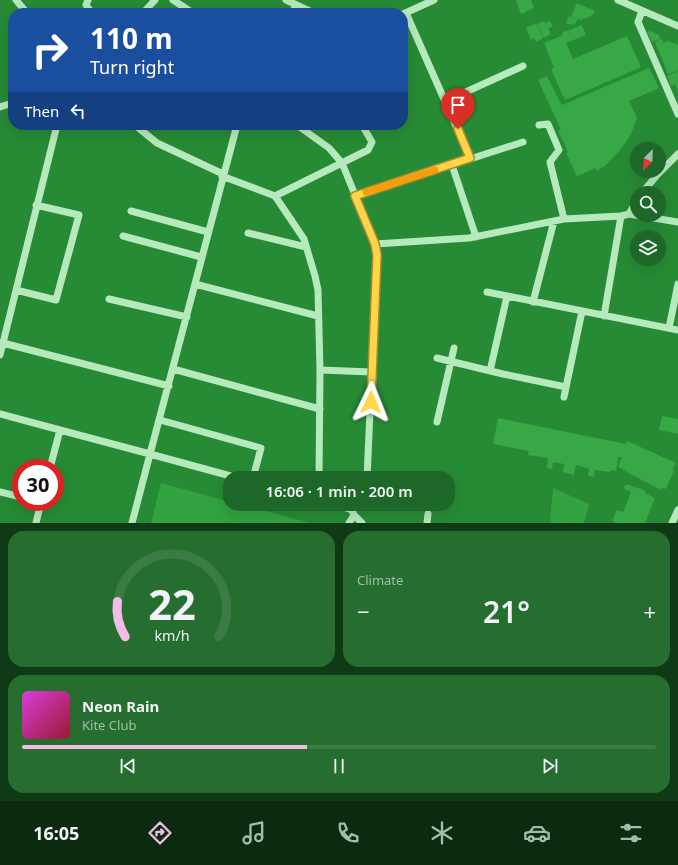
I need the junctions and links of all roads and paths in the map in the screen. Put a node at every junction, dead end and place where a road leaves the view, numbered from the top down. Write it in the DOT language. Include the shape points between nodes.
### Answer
graph roads {
  1 [pos="16,0"];
  2 [pos="155,0"];
  3 [pos="173,0"];
  4 [pos="286,0"];
  5 [pos="434,0"];
  6 [pos="618,0"];
  7 [pos="296,5"];
  8 [pos="23,8"];
  9 [pos="148,8"];
  10 [pos="185,8"];
  11 [pos="294,8"];
  12 [pos="303,8"];
  13 [pos="642,11"];
  14 [pos="408,12"];
  15 [pos="408,19"];
  16 [pos="678,26"];
  17 [pos="523,66"];
  18 [pos="446,101"];
  19 [pos="678,114"];
  20 [pos="539,125"];
  21 [pos="56,130"];
  22 [pos="141,130"];
  23 [pos="235,130"];
  24 [pos="304,130"];
  25 [pos="365,130"];
  26 [pos="523,142"];
  27 [pos="678,154"];
  28 [pos="470,158"];
  29 [pos="342,163"];
  30 [pos="452,165"];
  31 [pos="222,175"];
  32 [pos="648,186"];
  33 [pos="275,196"];
  34 [pos="355,196"];
  35 [pos="36,205"];
  36 [pos="131,211"];
  37 [pos="629,214"];
  38 [pos="621,216"];
  39 [pos="564,219"];
  40 [pos="554,221"];
  41 [pos="678,222"];
  42 [pos="208,232"];
  43 [pos="248,233"];
  44 [pos="123,236"];
  45 [pos="476,237"];
  46 [pos="375,244"];
  47 [pos="306,247"];
  48 [pos="201,257"];
  49 [pos="195,284"];
  50 [pos="678,284"];
  51 [pos="16,290"];
  52 [pos="486,292"];
  53 [pos="507,296"];
  54 [pos="109,298"];
  55 [pos="533,302"];
  56 [pos="582,311"];
  57 [pos="318,316"];
  58 [pos="604,316"];
  59 [pos="187,317"];
  60 [pos="669,328"];
  61 [pos="678,330"];
  62 [pos="3,343"];
  63 [pos="454,348"];
  64 [pos="0,355"];
  65 [pos="437,358"];
  66 [pos="451,362"];
  67 [pos="173,369"];
  68 [pos="320,370"];
  69 [pos="490,371"];
  70 [pos="372,372"];
  71 [pos="168,386"];
  72 [pos="566,387"];
  73 [pos="564,397"];
  74 [pos="320,409"];
  75 [pos="0,414"];
  76 [pos="160,420"];
  77 [pos="437,422"];
  78 [pos="60,430"];
  79 [pos="150,454"];
  80 [pos="52,459"];
  81 [pos="255,471"];
  82 [pos="319,471"];
  83 [pos="367,471"];
  84 [pos="223,474"];
  85 [pos="0,492"];
  86 [pos="12,495"];
  87 [pos="678,510"];
  88 [pos="38,511"];
  89 [pos="354,511"];
  90 [pos="355,511"];
  91 [pos="428,514"];
  92 [pos="36,523"];
  93 [pos="132,523"];
  94 [pos="349,523"];
  95 [pos="362,523"];
  96 [pos="427,523"];
  97 [pos="672,523"];
  1 -- 8 [label="street"];
  2 -- 9 [label="street"];
  3 -- 10 [label="street"];
  4 -- 7 [label="street"];
  5 -- 14 [label="street"];
  6 -- 13 [label="street"];
  7 -- 11 [label="street"];
  7 -- 12 [label="street"];
  13 -- 16 [label="street"];
  13 -- 19 [label="street" via="638,22"];
  15 -- 18 [label="street"];
  17 -- 18 [label="street"];
  18 -- 28 [label="street"];
  20 -- 39 [label="street" via="548,124 559,150 550,162"];
  21 -- 35 [label="street"];
  22 -- 31 [label="street" via="157,143"];
  23 -- 31 [label="street"];
  24 -- 29 [label="street" via="329,148"];
  25 -- 29 [label="street" via="372,142 368,150"];
  26 -- 28 [label="street"];
  27 -- 32 [label="street"];
  28 -- 30 [label="street"];
  29 -- 33 [label="street"];
  29 -- 34 [label="street"];
  30 -- 34 [label="street"];
  30 -- 45 [label="street"];
  31 -- 33 [label="street"];
  31 -- 42 [label="street"];
  33 -- 47 [label="street" via="304,239"];
  34 -- 46 [label="street"];
  35 -- 51 [label="street"];
  35 -- 51 [label="street" via="78,215 56,300"];
  36 -- 42 [label="street"];
  37 -- 38 [label="street"];
  37 -- 41 [label="street"];
  38 -- 39 [label="street"];
  38 -- 58 [label="street"];
  39 -- 40 [label="street"];
  40 -- 45 [label="street"];
  40 -- 55 [label="street"];
  42 -- 48 [label="street"];
  43 -- 47 [label="street"];
  44 -- 48 [label="street"];
  45 -- 46 [label="street"];
  46 -- 70 [label="street" via="377,255"];
  47 -- 57 [label="street" via="318,290"];
  48 -- 49 [label="street"];
  49 -- 57 [label="street"];
  49 -- 59 [label="street"];
  50 -- 60 [label="street"];
  51 -- 62 [label="street"];
  52 -- 53 [label="street"];
  53 -- 55 [label="street"];
  53 -- 69 [label="street"];
  54 -- 59 [label="street"];
  55 -- 56 [label="street"];
  56 -- 58 [label="street"];
  56 -- 72 [label="street"];
  57 -- 68 [label="street"];
  58 -- 60 [label="street"];
  59 -- 67 [label="street"];
  60 -- 61 [label="street"];
  62 -- 64 [label="street"];
  62 -- 71 [label="street"];
  63 -- 66 [label="street"];
  65 -- 66 [label="street"];
  66 -- 69 [label="street"];
  66 -- 77 [label="street"];
  67 -- 71 [label="street"];
  67 -- 74 [label="street"];
  68 -- 70 [label="street"];
  68 -- 74 [label="street"];
  69 -- 72 [label="street"];
  70 -- 83 [label="street"];
  71 -- 76 [label="street"];
  72 -- 73 [label="street"];
  74 -- 82 [label="street"];
  75 -- 78 [label="street"];
  76 -- 79 [label="street"];
  76 -- 81 [label="street" via="261,448"];
  78 -- 79 [label="street"];
  78 -- 80 [label="street"];
  79 -- 84 [label="street"];
  79 -- 93 [label="street"];
  85 -- 86 [label="street"];
  87 -- 97 [label="street"];
  88 -- 92 [label="street"];
  89 -- 94 [label="street"];
  90 -- 95 [label="street"];
  91 -- 96 [label="street"];
}
